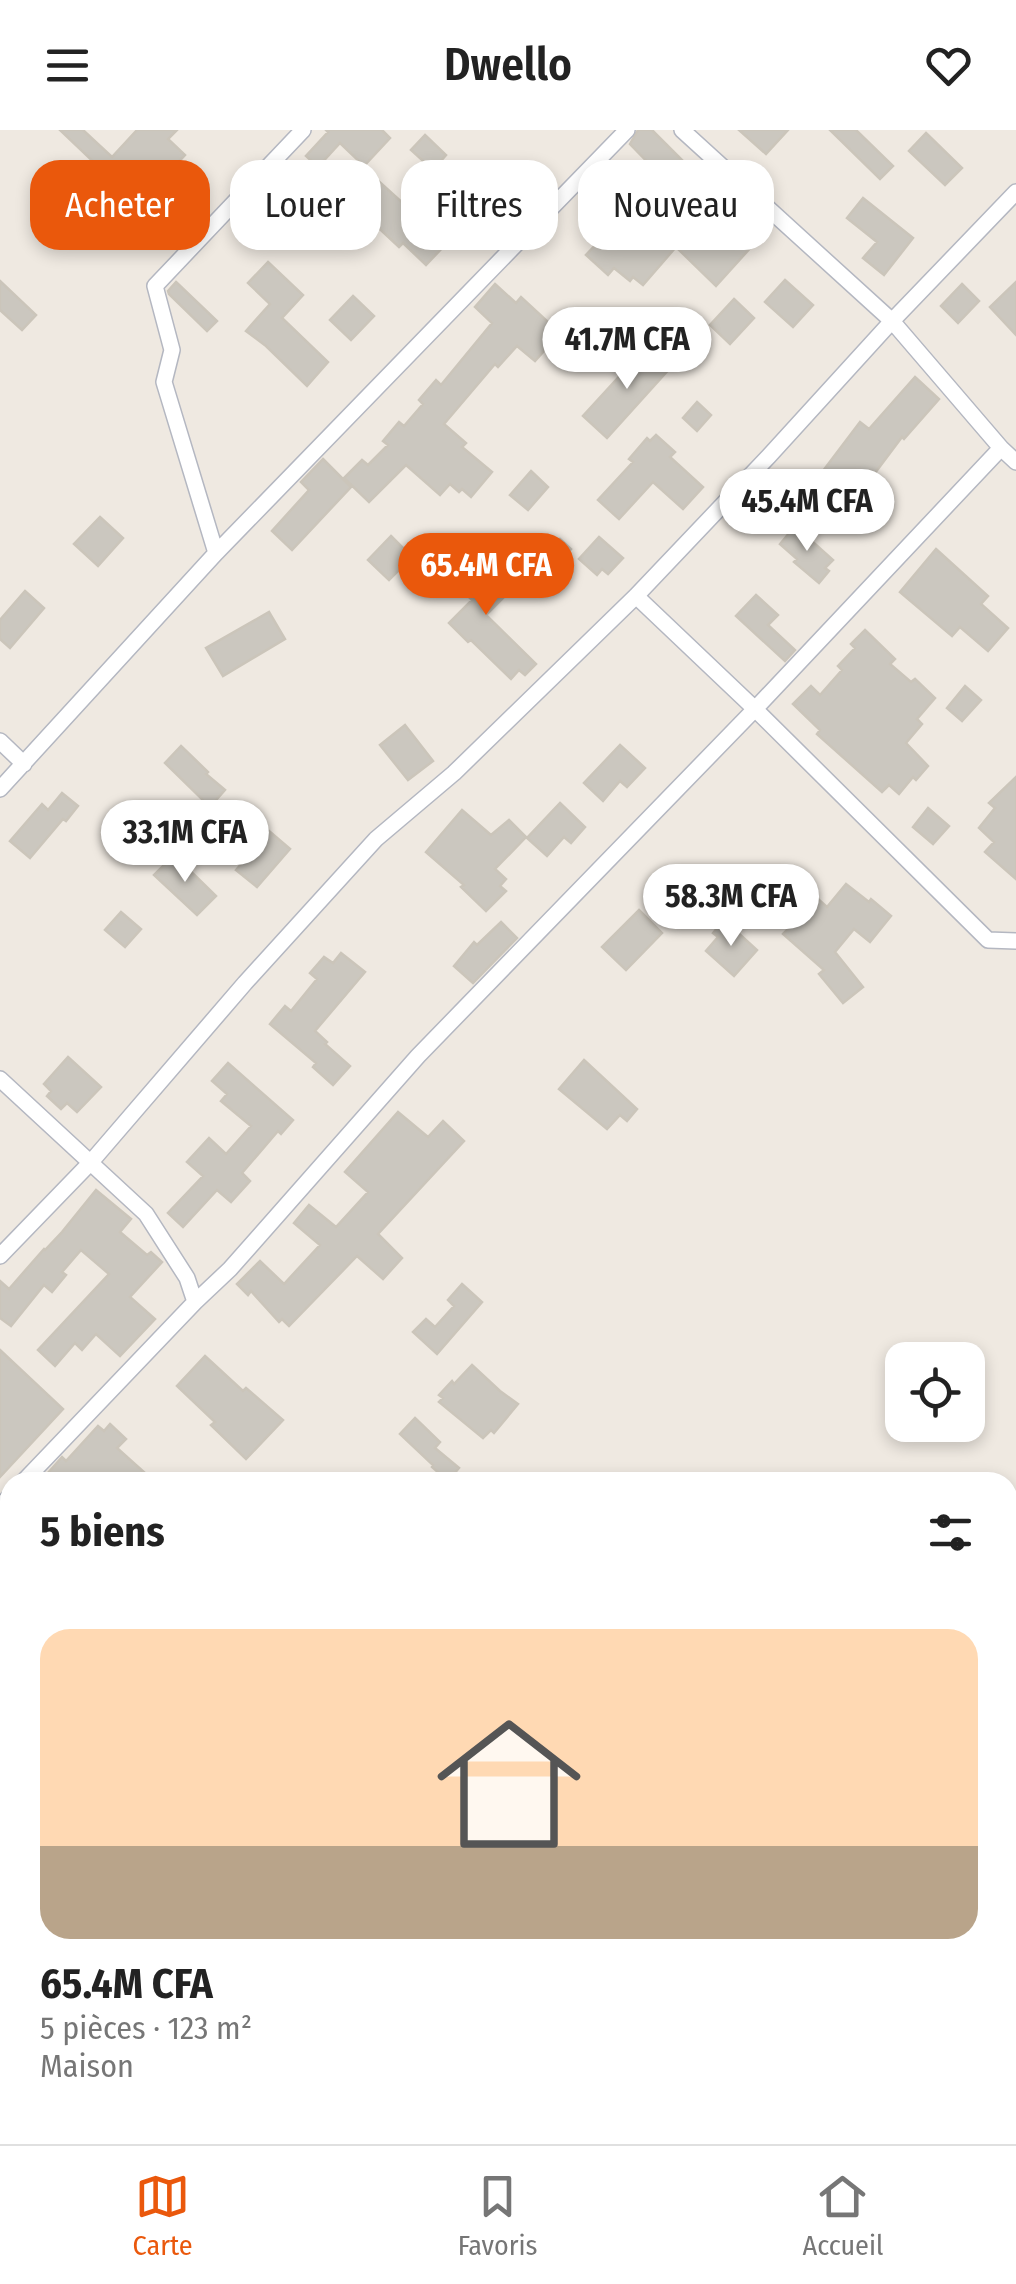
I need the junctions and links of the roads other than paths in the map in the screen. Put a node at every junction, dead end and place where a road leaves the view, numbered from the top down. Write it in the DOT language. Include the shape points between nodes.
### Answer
graph roads {
  1 [pos="303,130"];
  2 [pos="627,130"];
  3 [pos="682,130"];
  4 [pos="1016,192"];
  5 [pos="892,320"];
  6 [pos="1001,448"];
  7 [pos="1016,462"];
  8 [pos="216,553"];
  9 [pos="636,596"];
  10 [pos="756,710"];
  11 [pos="0,741"];
  12 [pos="24,764"];
  13 [pos="0,789"];
  14 [pos="1016,941"];
  15 [pos="0,1079"];
  16 [pos="91,1162"];
  17 [pos="0,1256"];
  18 [pos="194,1302"];
  19 [pos="32,1472"];
  1 -- 8 [label="street" via="155,286 172,350 164,382"];
  2 -- 8 [label="street"];
  3 -- 5 [label="street"];
  4 -- 5 [label="street"];
  5 -- 6 [label="street"];
  5 -- 9 [label="street"];
  6 -- 7 [label="street"];
  6 -- 10 [label="street"];
  8 -- 12 [label="street"];
  9 -- 10 [label="street"];
  9 -- 16 [label="street" via="454,773 376,839"];
  10 -- 14 [label="street" via="988,940"];
  10 -- 18 [label="street" via="418,1056"];
  11 -- 12 [label="street"];
  12 -- 13 [label="street"];
  15 -- 16 [label="street"];
  16 -- 17 [label="street"];
  16 -- 18 [label="street" via="146,1214"];
  18 -- 19 [label="street"];
}
